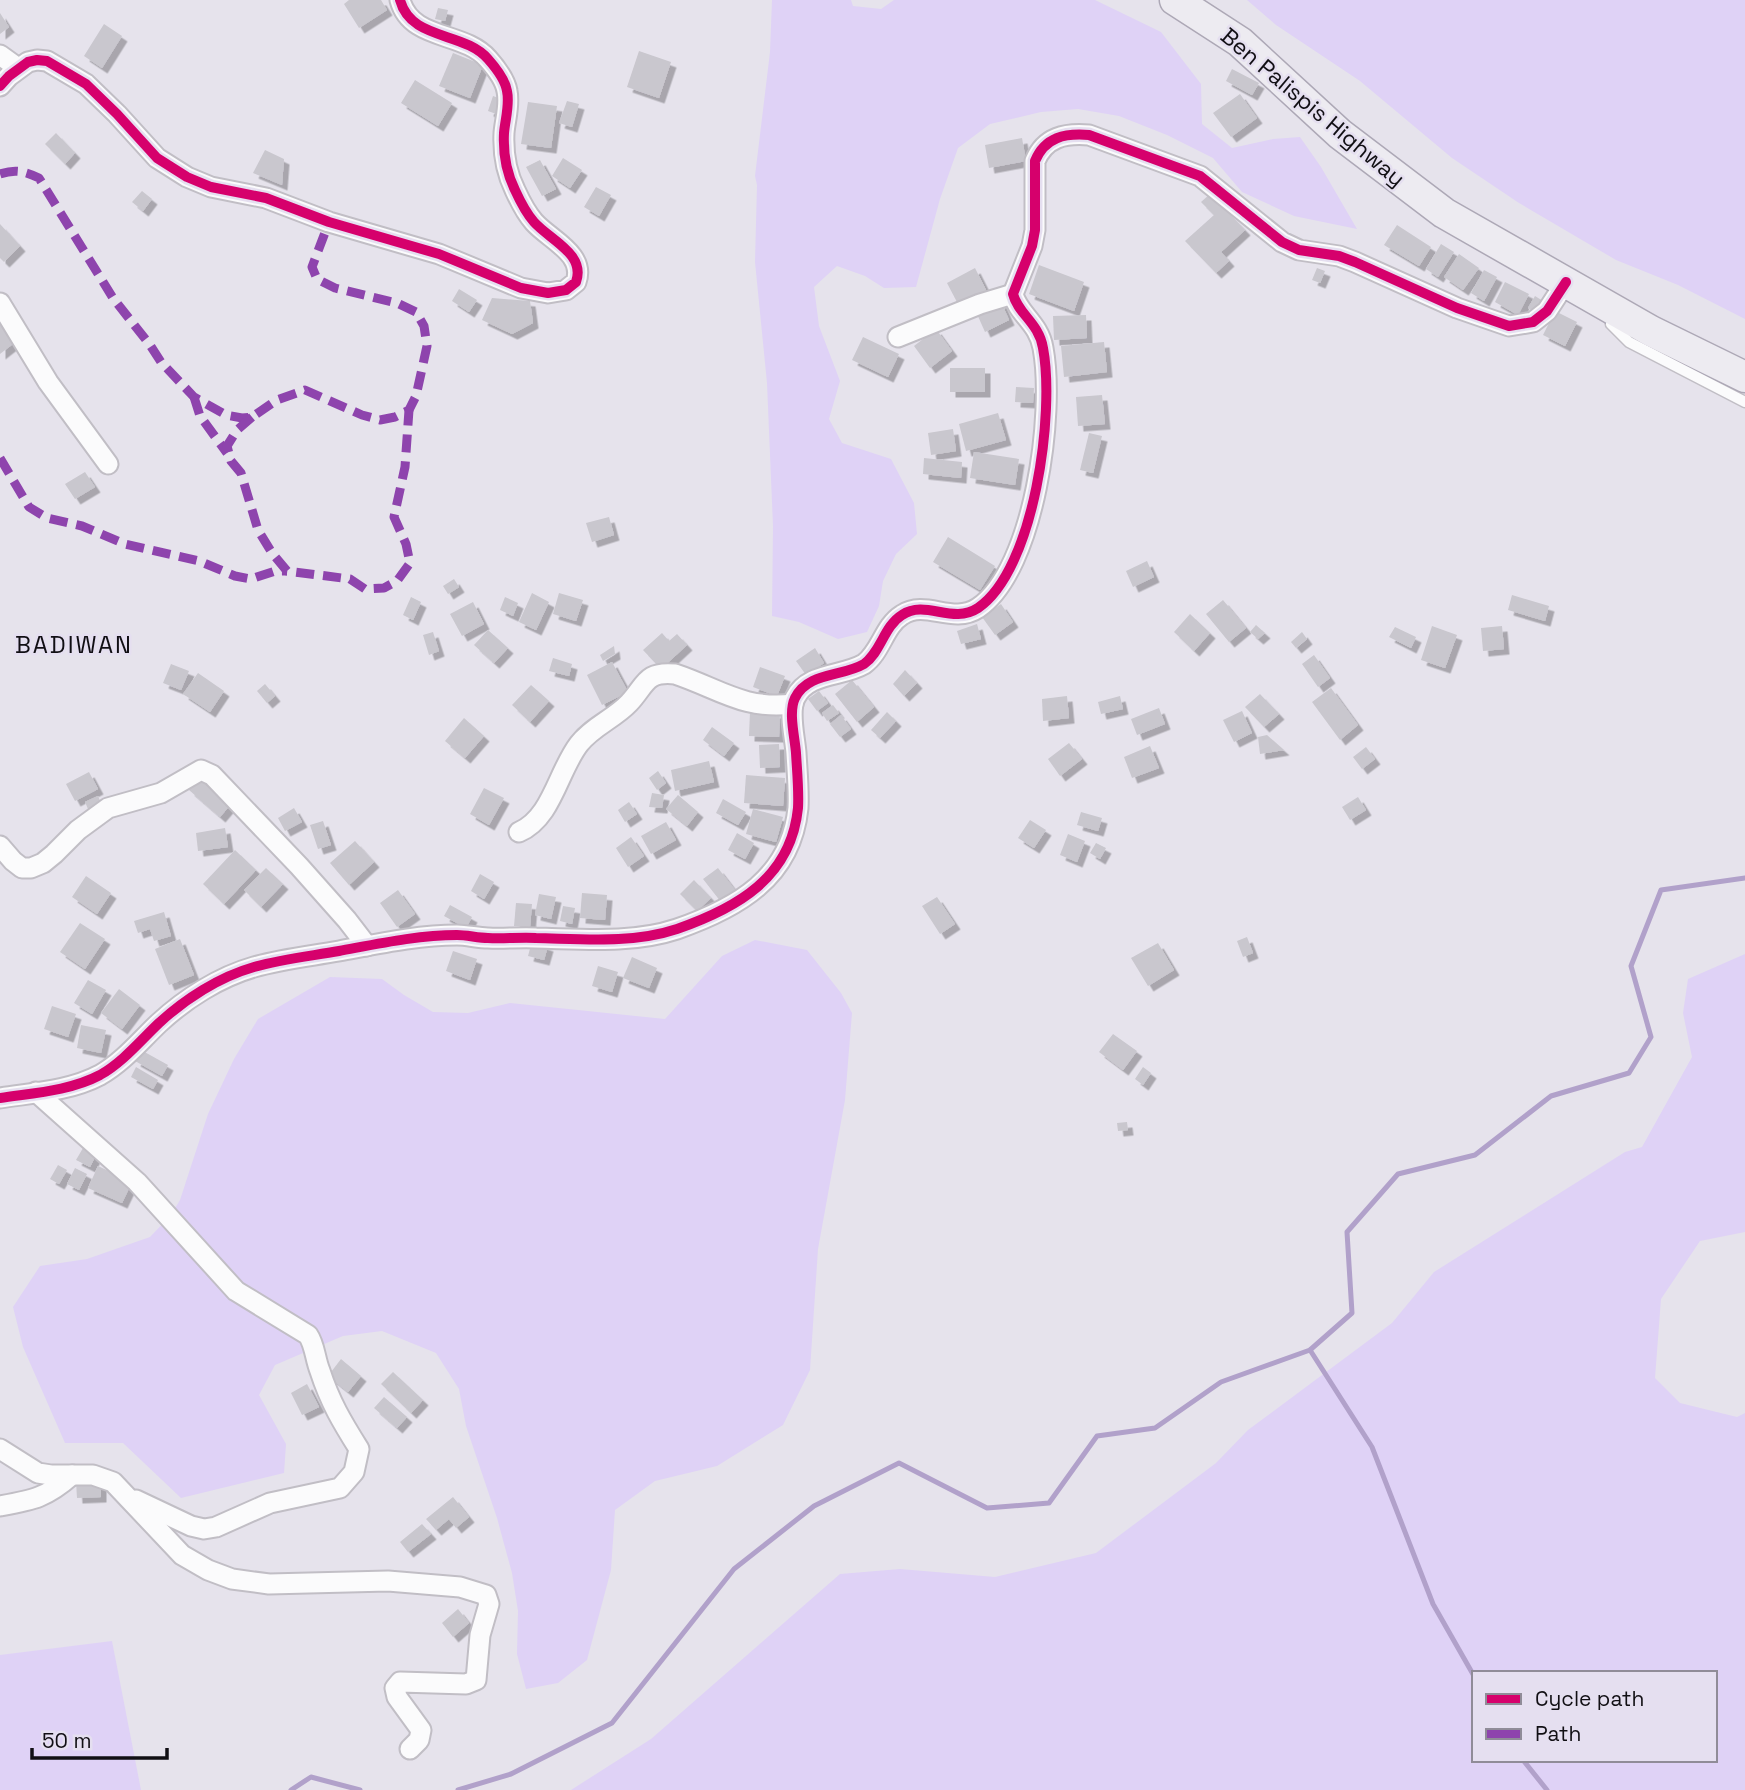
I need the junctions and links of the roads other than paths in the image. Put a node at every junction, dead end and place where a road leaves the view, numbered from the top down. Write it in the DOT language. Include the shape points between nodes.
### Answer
graph roads {
  1 [pos="400,0"];
  2 [pos="1175,0"];
  3 [pos="0,55"];
  4 [pos="18,68"];
  5 [pos="0,86"];
  6 [pos="1566,282"];
  7 [pos="1013,294"];
  8 [pos="0,303"];
  9 [pos="1615,311"];
  10 [pos="898,337"];
  11 [pos="1745,377"];
  12 [pos="1745,402"];
  13 [pos="108,464"];
  14 [pos="793,704"];
  15 [pos="519,832"];
  16 [pos="0,846"];
  17 [pos="367,946"];
  18 [pos="36,1093"];
  19 [pos="0,1098"];
  20 [pos="0,1449"];
  21 [pos="72,1475"];
  22 [pos="125,1494"];
  23 [pos="0,1506"];
  24 [pos="410,1749"];
  1 -- 4 [label="street" via="410,20 476,48 505,82 504,157 510,180 532,220 578,265 576,282 566,290 548,293 521,288 439,254 266,198 211,187 157,158 86,84 59,67 37,60"];
  2 -- 6 [label="main road, Ben Palispis Highway" via="1240,42 1340,134 1444,213"];
  3 -- 4 [label="street"];
  4 -- 5 [label="street"];
  6 -- 7 [label="street" via="1547,311 1533,322 1501,325 1355,262 1299,250 1265,230 1200,176 1114,143 1071,134 1038,152 1035,230"];
  6 -- 9 [label="main road, Ben Palispis Highway"];
  7 -- 10 [label="street"];
  7 -- 14 [label="street" via="1039,331 1043,345 1045,428 1024,537 1003,583 968,614 906,612 868,661 813,681"];
  8 -- 13 [label="street" via="48,382"];
  9 -- 11 [label="main road, Ben Palispis Highway"];
  9 -- 12 [label="lane" via="1611,324 1629,342"];
  14 -- 15 [label="street" via="748,703 675,674 656,674 625,707 586,736 538,819"];
  14 -- 17 [label="street" via="798,797 794,829 773,871 739,902 672,930 618,939 460,935"];
  16 -- 17 [label="street" via="13,861 31,868 108,808 161,793 201,770 212,775 291,857"];
  17 -- 18 [label="street" via="251,968 187,1000 98,1076"];
  18 -- 19 [label="street"];
  18 -- 22 [label="street" via="136,1182 236,1291 312,1340 338,1417 359,1449 354,1472 340,1488 270,1503 216,1527 191,1526"];
  20 -- 21 [label="street" via="38,1473"];
  21 -- 22 [label="street" via="102,1477"];
  21 -- 23 [label="street" via="54,1491"];
  22 -- 24 [label="street" via="182,1555 232,1579 269,1584 388,1581 460,1587 486,1595 489,1604 480,1635 476,1680 466,1684 400,1682 395,1688 421,1730"];
}
